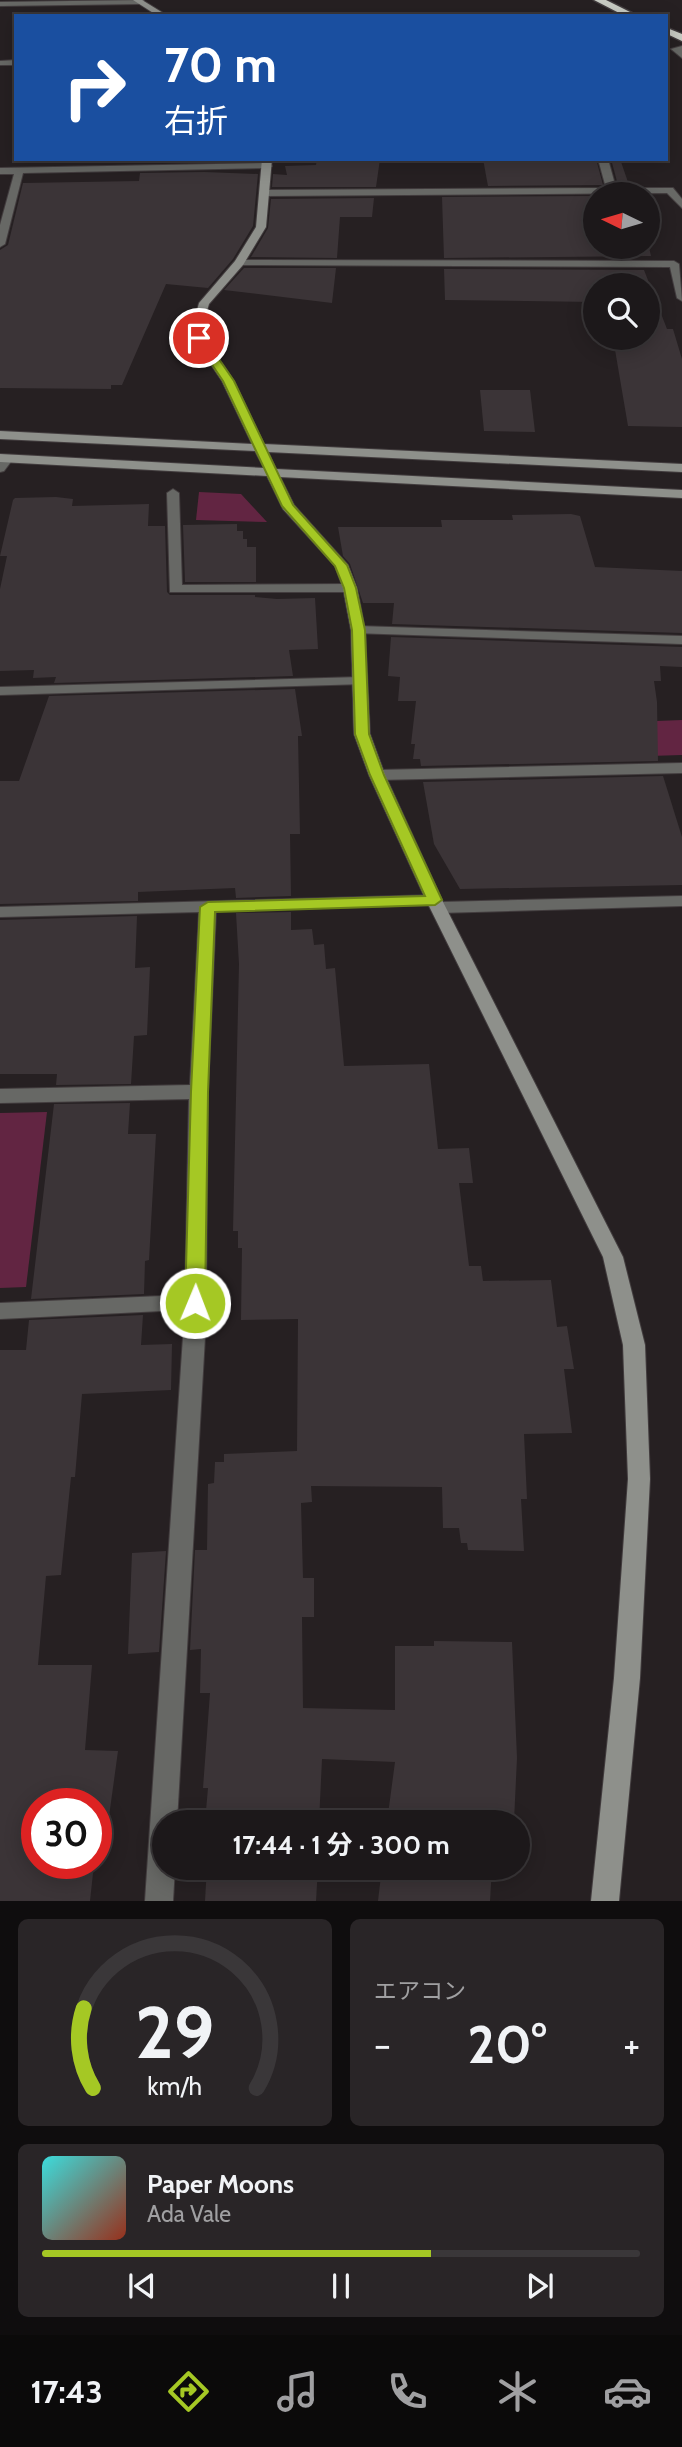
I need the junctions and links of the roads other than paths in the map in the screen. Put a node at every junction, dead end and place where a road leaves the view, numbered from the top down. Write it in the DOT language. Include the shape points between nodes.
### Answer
graph roads {
  1 [pos="598,0"];
  2 [pos="139,1"];
  3 [pos="30,3"];
  4 [pos="0,4"];
  5 [pos="27,14"];
  6 [pos="161,14"];
  7 [pos="629,14"];
  8 [pos="682,48"];
  9 [pos="679,60"];
  10 [pos="44,161"];
  11 [pos="604,161"];
  12 [pos="267,163"];
  13 [pos="42,170"];
  14 [pos="0,171"];
  15 [pos="19,171"];
  16 [pos="609,182"];
  17 [pos="583,188"];
  18 [pos="660,190"];
  19 [pos="266,193"];
  20 [pos="682,205"];
  21 [pos="0,244"];
  22 [pos="239,262"];
  23 [pos="682,298"];
  24 [pos="0,435"];
  25 [pos="259,447"];
  26 [pos="2,461"];
  27 [pos="682,468"];
  28 [pos="271,473"];
  29 [pos="173,493"];
  30 [pos="682,494"];
  31 [pos="350,588"];
  32 [pos="358,630"];
  33 [pos="682,640"];
  34 [pos="360,681"];
  35 [pos="0,691"];
  36 [pos="682,768"];
  37 [pos="377,775"];
  38 [pos="682,901"];
  39 [pos="437,904"];
  40 [pos="208,907"];
  41 [pos="0,912"];
  42 [pos="199,1092"];
  43 [pos="0,1096"];
  44 [pos="0,1311"];
  45 [pos="194,1337"];
  46 [pos="159,1901"];
  47 [pos="605,1901"];
  1 -- 7 [label="highway"];
  2 -- 3 [label="street"];
  2 -- 6 [label="street"];
  3 -- 4 [label="street"];
  3 -- 5 [label="street"];
  8 -- 9 [label="street" via="675,49"];
  10 -- 13 [label="street"];
  11 -- 16 [label="street"];
  12 -- 13 [label="street"];
  12 -- 19 [label="street"];
  13 -- 15 [label="street"];
  14 -- 15 [label="street"];
  15 -- 21 [label="street"];
  17 -- 19 [label="street"];
  18 -- 20 [label="street" via="670,190"];
  19 -- 22 [label="street" via="261,228"];
  22 -- 23 [label="street" via="674,264"];
  22 -- 25 [label="street" via="204,303 199,338 228,381"];
  24 -- 25 [label="street"];
  25 -- 27 [label="street"];
  25 -- 28 [label="street"];
  26 -- 28 [label="street"];
  28 -- 30 [label="street"];
  28 -- 31 [label="street" via="288,506 341,565"];
  29 -- 31 [label="street" via="175,589"];
  31 -- 32 [label="street"];
  32 -- 33 [label="street"];
  32 -- 34 [label="street"];
  34 -- 35 [label="street"];
  34 -- 37 [label="street" via="362,734"];
  36 -- 37 [label="street"];
  37 -- 39 [label="street"];
  38 -- 39 [label="street"];
  39 -- 40 [label="street"];
  39 -- 47 [label="street" via="613,1257 634,1345 639,1479 627,1678"];
  40 -- 41 [label="street"];
  40 -- 42 [label="street"];
  42 -- 43 [label="street"];
  42 -- 44 [label="street" via="195,1303"];
  45 -- 46 [label="street"];
}
